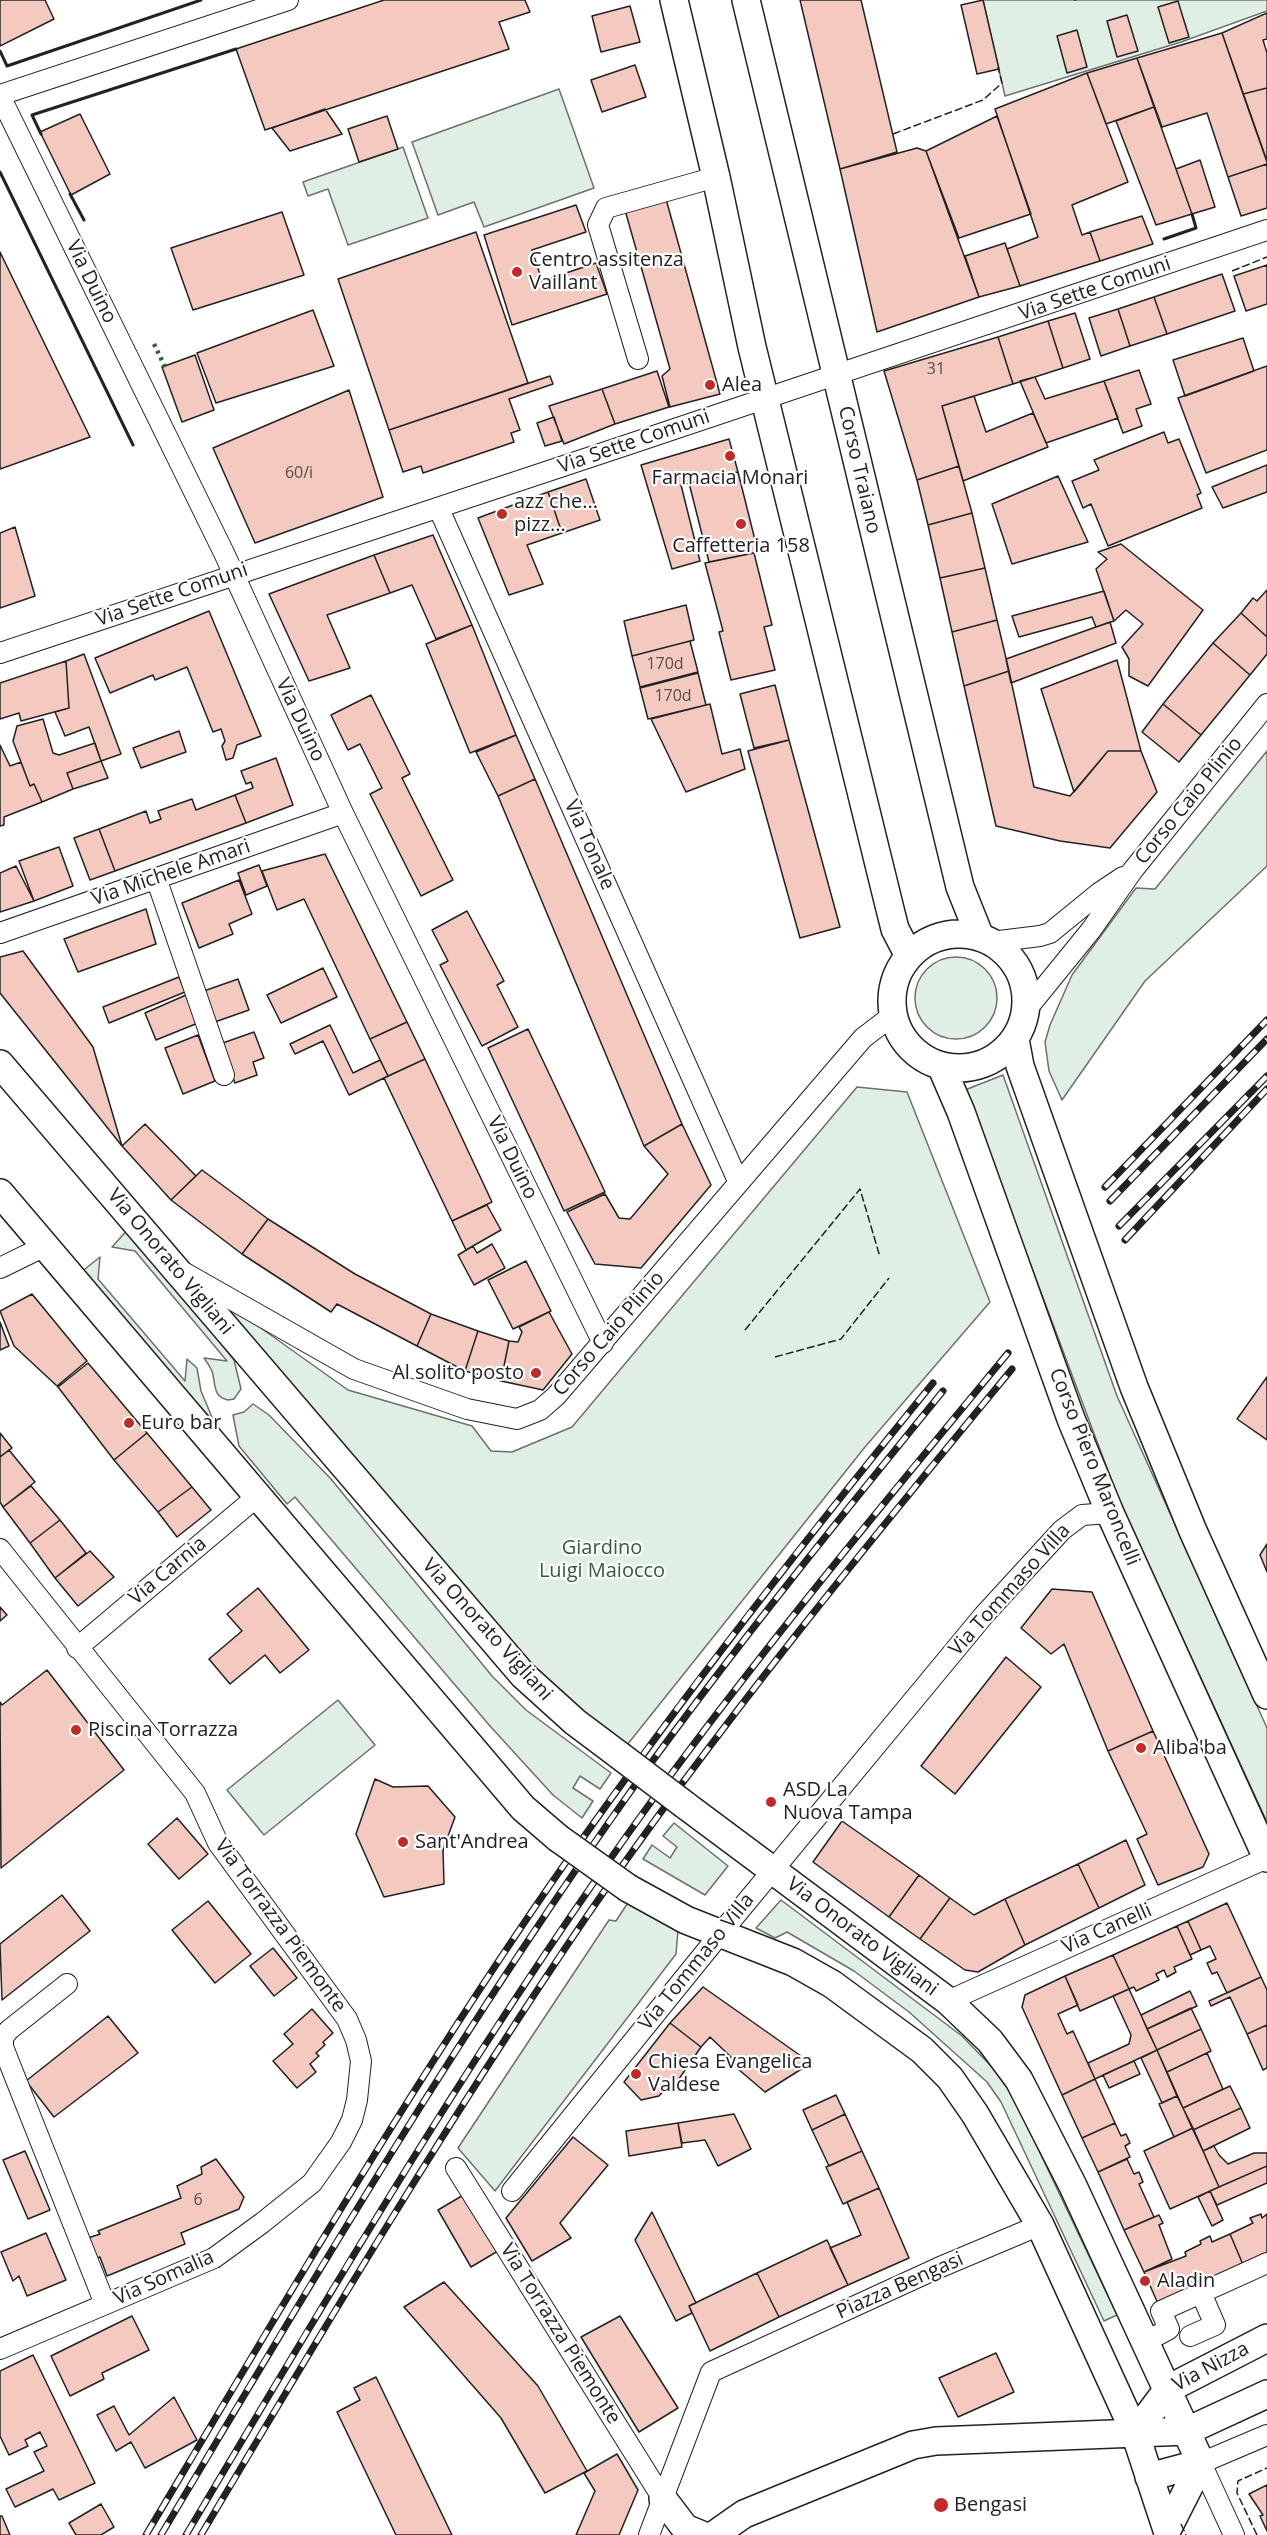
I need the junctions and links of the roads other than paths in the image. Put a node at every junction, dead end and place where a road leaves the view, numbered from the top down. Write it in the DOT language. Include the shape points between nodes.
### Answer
graph roads {
  1 [pos="288,0"];
  2 [pos="674,0"];
  3 [pos="746,0"];
  4 [pos="0,96"];
  5 [pos="716,177"];
  6 [pos="1267,230"];
  7 [pos="638,359"];
  8 [pos="836,376"];
  9 [pos="766,400"];
  10 [pos="439,509"];
  11 [pos="233,574"];
  12 [pos="0,653"];
  13 [pos="1267,704"];
  14 [pos="343,813"];
  15 [pos="1133,870"];
  16 [pos="156,878"];
  17 [pos="0,933"];
  18 [pos="986,940"];
  19 [pos="909,956"];
  20 [pos="1026,1010"];
  21 [pos="894,1015"];
  22 [pos="1015,1039"];
  23 [pos="0,1064"];
  24 [pos="942,1068"];
  25 [pos="224,1075"];
  26 [pos="738,1181"];
  27 [pos="0,1193"];
  28 [pos="45,1246"];
  29 [pos="0,1268"];
  30 [pos="178,1269"];
  31 [pos="603,1343"];
  32 [pos="259,1495"];
  33 [pos="1110,1513"];
  34 [pos="0,1549"];
  35 [pos="77,1648"];
  36 [pos="1267,1695"];
  37 [pos="1267,1858"];
  38 [pos="773,1870"];
  39 [pos="720,1934"];
  40 [pos="67,1984"];
  41 [pos="948,2001"];
  42 [pos="352,2120"];
  43 [pos="456,2168"];
  44 [pos="512,2191"];
  45 [pos="1040,2225"];
  46 [pos="1267,2263"];
  47 [pos="1201,2293"];
  48 [pos="105,2304"];
  49 [pos="1158,2335"];
  50 [pos="1190,2336"];
  51 [pos="1267,2338"];
  52 [pos="0,2349"];
  53 [pos="1168,2389"];
  54 [pos="1267,2394"];
  55 [pos="1187,2431"];
  56 [pos="1135,2433"];
  57 [pos="1267,2435"];
  58 [pos="1201,2463"];
  59 [pos="1149,2477"];
  60 [pos="663,2499"];
  61 [pos="1168,2533"];
  62 [pos="649,2535"];
  63 [pos="702,2535"];
  64 [pos="714,2535"];
  65 [pos="1234,2535"];
  1 -- 4 [label="street"];
  2 -- 5 [label="main road"];
  3 -- 8 [label="main road, Corso Traiano"];
  4 -- 11 [label="street, Via Duino"];
  5 -- 7 [label="street" via="606,208 598,225"];
  5 -- 9 [label="main road"];
  6 -- 8 [label="street, Via Sette Comuni"];
  8 -- 9 [label="street, Via Sette Comuni"];
  8 -- 18 [label="main road, Corso Traiano" via="960,886"];
  9 -- 10 [label="street, Via Sette Comuni"];
  9 -- 19 [label="main road" via="889,905"];
  10 -- 11 [label="street, Via Sette Comuni"];
  10 -- 26 [label="street, Via Tonale"];
  11 -- 12 [label="street, Via Sette Comuni"];
  11 -- 14 [label="street, Via Duino"];
  13 -- 15 [label="street, Corso Caio Plinio"];
  14 -- 16 [label="street, Via Michele Amari"];
  14 -- 31 [label="street, Via Duino"];
  15 -- 18 [label="street, Corso Caio Plinio" via="1050,933"];
  15 -- 20 [label="street, Corso Caio Plinio" via="1091,930"];
  16 -- 17 [label="street, Via Michele Amari"];
  16 -- 25 [label="street"];
  18 -- 19 [label="main road" via="961,934 948,936"];
  18 -- 20 [label="main road" via="999,947 1021,976"];
  19 -- 21 [label="main road" via="892,982 890,999"];
  20 -- 22 [label="main road"];
  21 -- 24 [label="main road" via="913,1050"];
  21 -- 26 [label="street, Corso Caio Plinio" via="863,1038"];
  22 -- 24 [label="main road" via="987,1062 973,1067"];
  22 -- 36 [label="main road" via="1020,1066 1134,1387"];
  23 -- 30 [label="main road, Via Onorato Vigliani"];
  24 -- 33 [label="main road, Corso Piero Maroncelli" via="1071,1419"];
  26 -- 31 [label="street, Corso Caio Plinio"];
  27 -- 28 [label="main road"];
  28 -- 29 [label="street"];
  28 -- 32 [label="main road"];
  30 -- 31 [label="street, Corso Caio Plinio" via="354,1369 467,1408 517,1419 540,1410 556,1396"];
  30 -- 38 [label="main road, Via Onorato Vigliani, bridge" via="522,1675 575,1722"];
  32 -- 35 [label="street, Via Carnia"];
  32 -- 39 [label="main road, bridge" via="523,1808 628,1888"];
  33 -- 37 [label="main road, Corso Piero Maroncelli"];
  33 -- 38 [label="street, Via Tommaso Villa" via="1082,1515 1062,1530 984,1615"];
  34 -- 35 [label="street, Via Torrazza Piemonte"];
  35 -- 42 [label="street, Via Torrazza Piemonte" via="195,1792 218,1843 347,2019 361,2061"];
  37 -- 41 [label="street, Via Canelli"];
  38 -- 39 [label="street, Via Tommaso Villa"];
  38 -- 41 [label="main road, Via Onorato Vigliani"];
  39 -- 44 [label="street, Via Tommaso Villa"];
  39 -- 45 [label="main road" via="793,1962 832,1984 922,2050 950,2078 975,2114"];
  40 -- 48 [label="street" via="9,2030 3,2037 3,2047"];
  41 -- 53 [label="main road, Via Onorato Vigliani" via="990,2041 1019,2080"];
  42 -- 48 [label="street, Via Somalia" via="312,2183 262,2223 214,2258"];
  43 -- 60 [label="street, Via Torrazza Piemonte"];
  45 -- 56 [label="main road"];
  45 -- 60 [label="street, Piazza Bengasi" via="711,2372"];
  46 -- 47 [label="street"];
  47 -- 49 [label="street" via="1161,2311 1170,2329"];
  47 -- 50 [label="street" via="1215,2325"];
  48 -- 52 [label="street, Via Somalia"];
  51 -- 53 [label="main road, Via Nizza"];
  53 -- 55 [label="main road"];
  53 -- 56 [label="main road, Via Nizza"];
  54 -- 55 [label="main road"];
  55 -- 56 [label="main road"];
  55 -- 58 [label="main road"];
  56 -- 59 [label="main road"];
  56 -- 64 [label="main road" via="913,2445 744,2514"];
  57 -- 58 [label="street"];
  58 -- 59 [label="main road"];
  58 -- 61 [label="main road"];
  58 -- 65 [label="street"];
  59 -- 61 [label="main road"];
  60 -- 62 [label="street, Piazza Bengasi"];
  60 -- 63 [label="main road" via="686,2528"];
}
